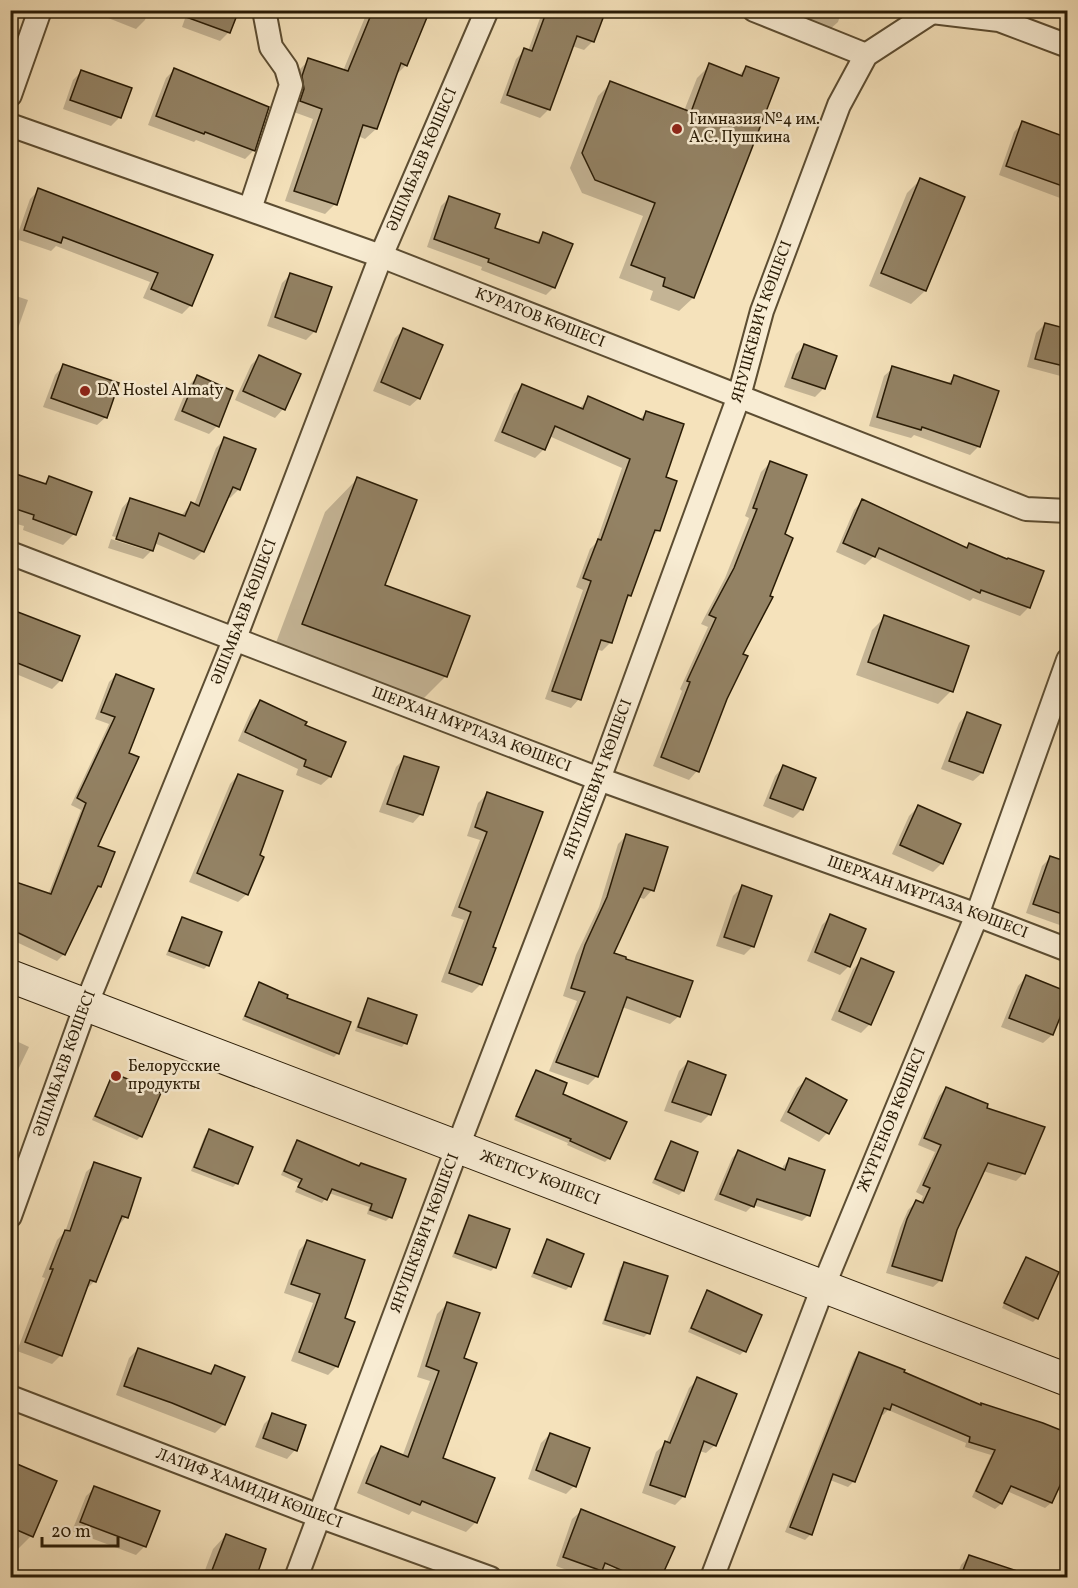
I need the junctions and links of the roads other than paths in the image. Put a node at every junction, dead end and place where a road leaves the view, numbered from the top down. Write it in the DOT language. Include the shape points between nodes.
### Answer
graph roads {
  1 [pos="40,10"];
  2 [pos="264,10"];
  3 [pos="487,10"];
  4 [pos="754,10"];
  5 [pos="932,11"];
  6 [pos="1068,46"];
  7 [pos="866,55"];
  8 [pos="10,95"];
  9 [pos="10,125"];
  10 [pos="250,209"];
  11 [pos="381,256"];
  12 [pos="739,396"];
  13 [pos="1068,511"];
  14 [pos="10,553"];
  15 [pos="235,638"];
  16 [pos="1068,660"];
  17 [pos="599,779"];
  18 [pos="978,915"];
  19 [pos="1068,950"];
  20 [pos="10,976"];
  21 [pos="86,1005"];
  22 [pos="458,1146"];
  23 [pos="10,1216"];
  24 [pos="824,1287"];
  25 [pos="1068,1380"];
  26 [pos="10,1397"];
  27 [pos="319,1516"];
  28 [pos="296,1578"];
  29 [pos="490,1578"];
  30 [pos="712,1578"];
  1 -- 8 [label="street"];
  2 -- 10 [label="street" via="271,47 286,68 291,85"];
  3 -- 11 [label="street, ӘШІМБАЕВ КӨШЕСІ"];
  4 -- 7 [label="street"];
  5 -- 6 [label="street" via="999,20"];
  5 -- 7 [label="street, ЯНУШКЕВИЧ КӨШЕСІ"];
  7 -- 12 [label="street, ЯНУШКЕВИЧ КӨШЕСІ" via="839,105 762,311"];
  9 -- 10 [label="street, КУРАТОВ КӨШЕСІ"];
  10 -- 11 [label="street, КУРАТОВ КӨШЕСІ"];
  11 -- 12 [label="street, КУРАТОВ КӨШЕСІ"];
  11 -- 15 [label="street, ӘШІМБАЕВ КӨШЕСІ"];
  12 -- 13 [label="street, КУРАТОВ КӨШЕСІ" via="1026,509"];
  12 -- 17 [label="street, ЯНУШКЕВИЧ КӨШЕСІ"];
  14 -- 15 [label="street, ШЕРХАН МҰРТАЗА КӨШЕСІ"];
  15 -- 17 [label="street, ШЕРХАН МҰРТАЗА КӨШЕСІ"];
  15 -- 21 [label="street, ӘШІМБАЕВ КӨШЕСІ"];
  16 -- 18 [label="street, ЖҮРГЕНОВ КӨШЕСІ"];
  17 -- 18 [label="street, ШЕРХАН МҰРТАЗА КӨШЕСІ"];
  17 -- 22 [label="street, ЯНУШКЕВИЧ КӨШЕСІ"];
  18 -- 19 [label="street, ШЕРХАН МҰРТАЗА КӨШЕСІ"];
  18 -- 24 [label="street, ЖҮРГЕНОВ КӨШЕСІ"];
  20 -- 21 [label="main road, ЖЕТІСУ КӨШЕСІ"];
  21 -- 22 [label="main road, ЖЕТІСУ КӨШЕСІ"];
  21 -- 23 [label="street, ӘШІМБАЕВ КӨШЕСІ"];
  22 -- 24 [label="main road, ЖЕТІСУ КӨШЕСІ"];
  22 -- 27 [label="street, ЯНУШКЕВИЧ КӨШЕСІ"];
  24 -- 25 [label="main road, ЖЕТІСУ КӨШЕСІ"];
  24 -- 30 [label="street, ЖҮРГЕНОВ КӨШЕСІ"];
  26 -- 27 [label="street, ЛАТИФ ХАМИДИ КӨШЕСІ"];
  27 -- 28 [label="street, ЯНУШКЕВИЧ КӨШЕСІ"];
  27 -- 29 [label="street, ЛАТИФ ХАМИДИ КӨШЕСІ"];
}
